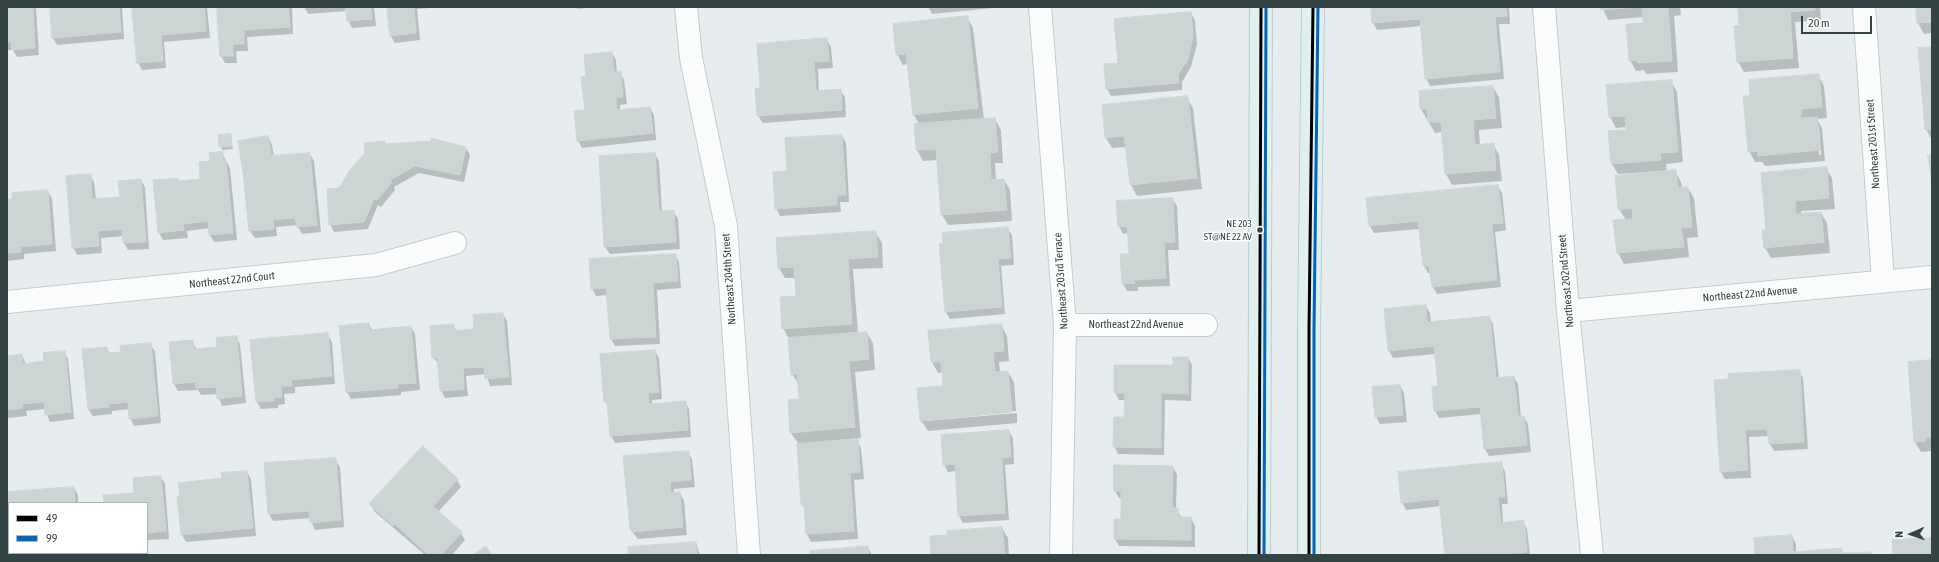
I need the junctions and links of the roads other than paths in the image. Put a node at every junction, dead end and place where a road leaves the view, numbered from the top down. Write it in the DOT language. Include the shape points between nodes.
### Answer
graph roads {
  1 [pos="686,7"];
  2 [pos="1040,7"];
  3 [pos="1261,7"];
  4 [pos="1314,7"];
  5 [pos="1544,7"];
  6 [pos="1864,7"];
  7 [pos="455,243"];
  8 [pos="1932,277"];
  9 [pos="1883,281"];
  10 [pos="7,302"];
  11 [pos="1568,311"];
  12 [pos="1065,325"];
  13 [pos="1206,326"];
  14 [pos="749,555"];
  15 [pos="1061,555"];
  16 [pos="1259,555"];
  17 [pos="1309,555"];
  18 [pos="1592,555"];
  1 -- 14 [label="street, Northeast 204th Street" via="691,58 726,226"];
  2 -- 12 [label="street, Northeast 203rd Terrace"];
  3 -- 16 [label="main road"];
  4 -- 17 [label="main road" via="1309,329"];
  5 -- 11 [label="street, Northeast 202nd Street"];
  6 -- 9 [label="street, Northeast 201st Street"];
  7 -- 10 [label="street, Northeast 22nd Court" via="376,265"];
  8 -- 9 [label="street, Northeast 22nd Avenue"];
  9 -- 11 [label="street, Northeast 22nd Avenue"];
  11 -- 18 [label="street, Northeast 202nd Street"];
  12 -- 13 [label="street, Northeast 22nd Avenue"];
  12 -- 15 [label="street, Northeast 203rd Terrace"];
}
